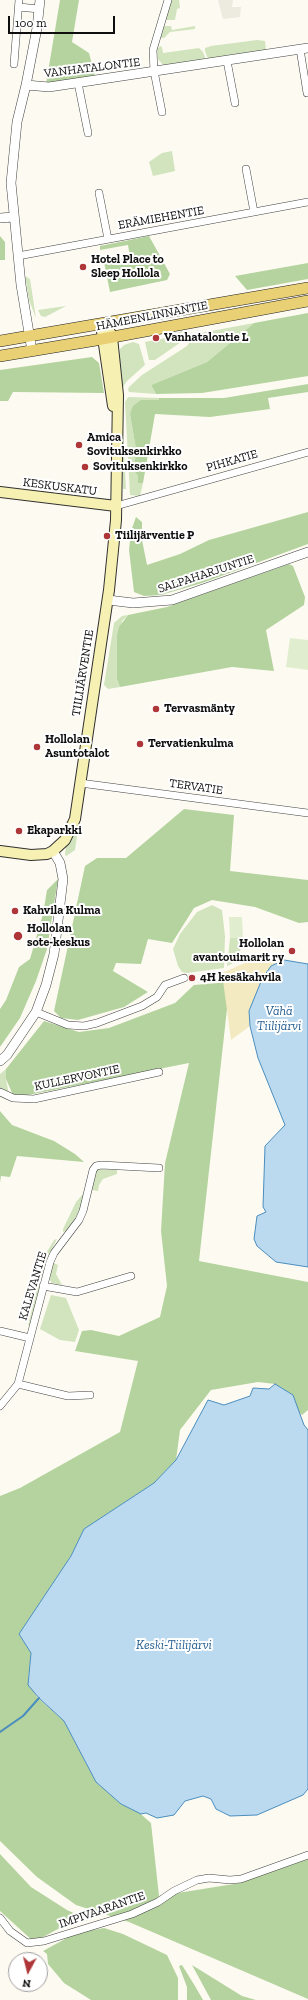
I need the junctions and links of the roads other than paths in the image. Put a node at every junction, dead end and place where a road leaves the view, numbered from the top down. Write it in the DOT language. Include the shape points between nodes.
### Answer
graph roads {
  1 [pos="168,0"];
  2 [pos="19,3"];
  3 [pos="40,5"];
  4 [pos="304,49"];
  5 [pos="227,61"];
  6 [pos="14,64"];
  7 [pos="154,71"];
  8 [pos="78,83"];
  9 [pos="26,85"];
  10 [pos="307,93"];
  11 [pos="235,103"];
  12 [pos="162,112"];
  13 [pos="88,133"];
  14 [pos="246,169"];
  15 [pos="99,193"];
  16 [pos="308,202"];
  17 [pos="254,212"];
  18 [pos="13,217"];
  19 [pos="0,218"];
  20 [pos="108,239"];
  21 [pos="18,256"];
  22 [pos="308,288"];
  23 [pos="308,301"];
  24 [pos="104,325"];
  25 [pos="29,336"];
  26 [pos="107,338"];
  27 [pos="0,341"];
  28 [pos="32,351"];
  29 [pos="0,356"];
  30 [pos="308,452"];
  31 [pos="0,492"];
  32 [pos="116,506"];
  33 [pos="308,552"];
  34 [pos="108,600"];
  35 [pos="80,783"];
  36 [pos="308,813"];
  37 [pos="0,851"];
  38 [pos="53,851"];
  39 [pos="184,978"];
  40 [pos="36,1012"];
  41 [pos="0,1061"];
  42 [pos="159,1072"];
  43 [pos="0,1092"];
  44 [pos="159,1168"];
  45 [pos="131,1276"];
  46 [pos="44,1286"];
  47 [pos="0,1331"];
  48 [pos="30,1338"];
  49 [pos="18,1384"];
  50 [pos="90,1396"];
  51 [pos="0,1406"];
  52 [pos="308,1855"];
  53 [pos="0,1918"];
  1 -- 7 [label="street" via="153,50"];
  2 -- 3 [label="street"];
  2 -- 6 [label="street"];
  3 -- 9 [label="street"];
  4 -- 5 [label="street, VANHATALONTIE"];
  4 -- 10 [label="street"];
  5 -- 7 [label="street, VANHATALONTIE"];
  5 -- 11 [label="street"];
  7 -- 8 [label="street, VANHATALONTIE"];
  7 -- 12 [label="street"];
  8 -- 9 [label="street, VANHATALONTIE" via="49,87"];
  8 -- 13 [label="street"];
  9 -- 18 [label="street" via="17,122 13,159"];
  14 -- 17 [label="street"];
  15 -- 20 [label="street"];
  16 -- 17 [label="street, ERÄMIEHENTIE"];
  17 -- 20 [label="street, ERÄMIEHENTIE"];
  18 -- 19 [label="street"];
  18 -- 21 [label="street"];
  20 -- 21 [label="street, ERÄMIEHENTIE"];
  21 -- 25 [label="street"];
  22 -- 24 [label="main road, HÄMEENLINNANTIE"];
  23 -- 26 [label="main road, HÄMEENLINNANTIE"];
  24 -- 25 [label="main road, HÄMEENLINNANTIE"];
  24 -- 26 [label="main road, TIILIJÄRVENTIE" via="102,329"];
  25 -- 27 [label="main road, HÄMEENLINNANTIE"];
  25 -- 28 [label="street"];
  26 -- 28 [label="main road, HÄMEENLINNANTIE"];
  26 -- 32 [label="main road, TIILIJÄRVENTIE" via="117,432"];
  28 -- 29 [label="main road, HÄMEENLINNANTIE"];
  30 -- 32 [label="street, PIHKATIE"];
  31 -- 32 [label="main road, KESKUSKATU"];
  32 -- 34 [label="main road, TIILIJÄRVENTIE"];
  33 -- 34 [label="street, SALPAHARJUNTIE" via="172,600 133,603"];
  34 -- 35 [label="main road, TIILIJÄRVENTIE"];
  35 -- 36 [label="street, TERVATIE"];
  35 -- 38 [label="main road, TIILIJÄRVENTIE" via="72,826 65,840"];
  37 -- 38 [label="main road" via="41,855"];
  38 -- 40 [label="street" via="62,869 62,891 54,954"];
  39 -- 40 [label="street" via="165,984 157,997 142,1006 98,1023 84,1026 68,1025"];
  40 -- 41 [label="street" via="7,1055"];
  42 -- 43 [label="street, KULLERVONTIE" via="34,1099 14,1098"];
  44 -- 46 [label="street, KALEVANTIE" via="96,1166 83,1211 54,1253"];
  45 -- 46 [label="street" via="77,1292"];
  46 -- 48 [label="street, KALEVANTIE"];
  47 -- 48 [label="street"];
  48 -- 49 [label="street, KALEVANTIE"];
  49 -- 50 [label="street" via="68,1396"];
  49 -- 51 [label="street, KALEVANTIE"];
  52 -- 53 [label="street, IMPIVAARANTIE" via="241,1879 197,1880 139,1911 44,1941 27,1943 18,1938"];
}
